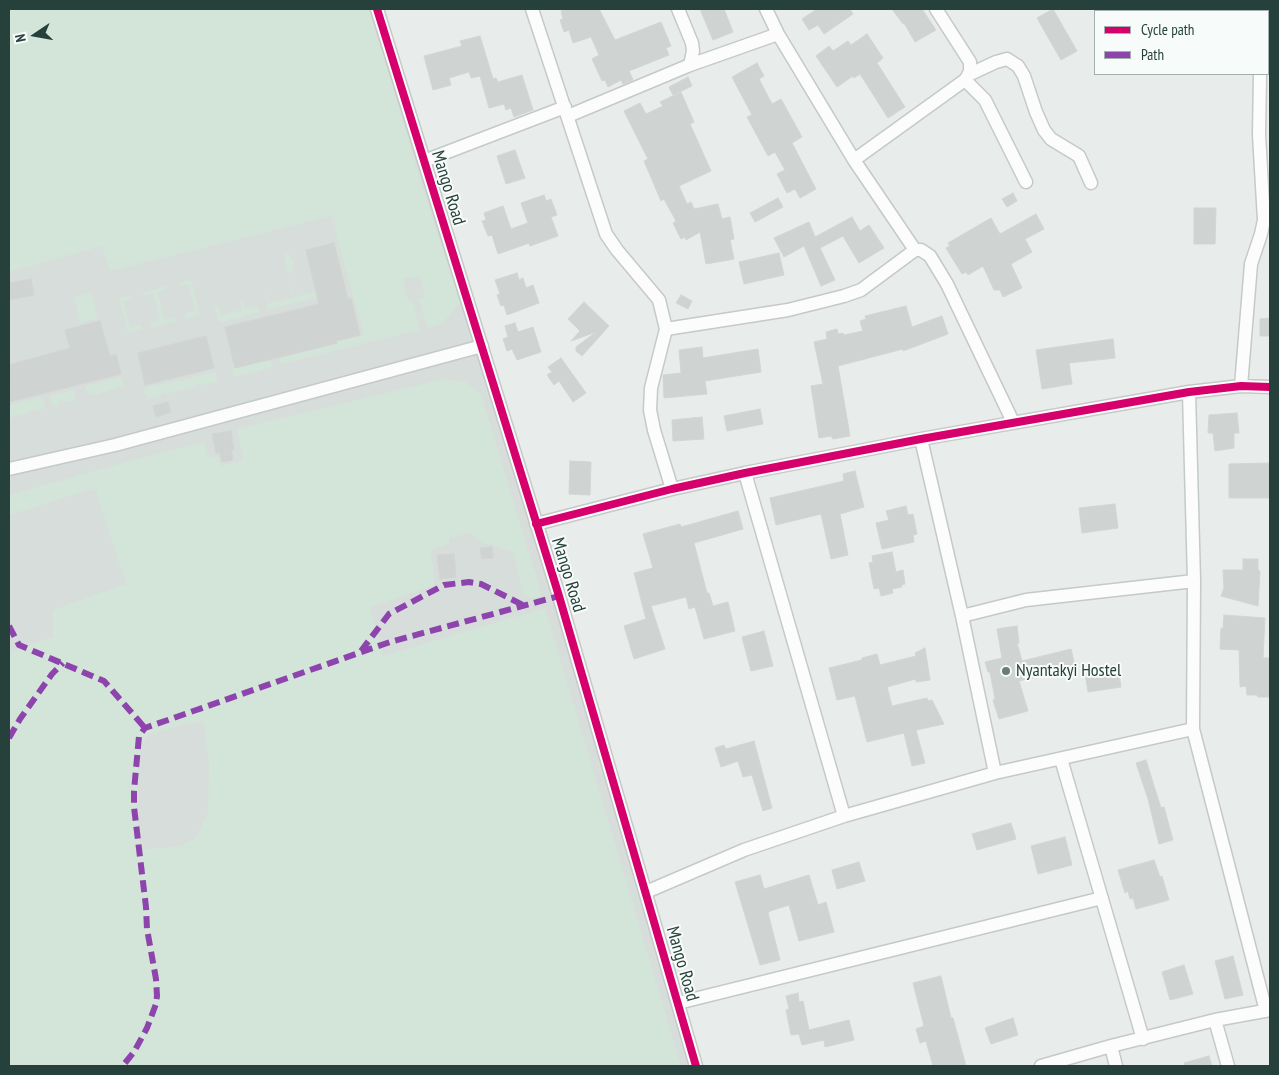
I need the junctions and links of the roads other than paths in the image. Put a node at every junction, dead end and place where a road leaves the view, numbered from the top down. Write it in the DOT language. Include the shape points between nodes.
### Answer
graph roads {
  1 [pos="377,9"];
  2 [pos="532,9"];
  3 [pos="678,9"];
  4 [pos="766,9"];
  5 [pos="936,9"];
  6 [pos="778,34"];
  7 [pos="690,65"];
  8 [pos="1260,75"];
  9 [pos="967,77"];
  10 [pos="566,112"];
  11 [pos="854,160"];
  12 [pos="424,161"];
  13 [pos="1026,182"];
  14 [pos="1091,183"];
  15 [pos="915,250"];
  16 [pos="666,329"];
  17 [pos="482,346"];
  18 [pos="1241,386"];
  19 [pos="1270,387"];
  20 [pos="1188,392"];
  21 [pos="1013,422"];
  22 [pos="921,439"];
  23 [pos="9,469"];
  24 [pos="745,473"];
  25 [pos="672,489"];
  26 [pos="536,524"];
  27 [pos="1194,581"];
  28 [pos="962,616"];
  29 [pos="1193,729"];
  30 [pos="1061,759"];
  31 [pos="995,773"];
  32 [pos="844,816"];
  33 [pos="646,892"];
  34 [pos="1102,898"];
  35 [pos="678,1003"];
  36 [pos="1268,1010"];
  37 [pos="1215,1020"];
  38 [pos="1143,1038"];
  39 [pos="1111,1046"];
  40 [pos="696,1066"];
  41 [pos="1041,1066"];
  42 [pos="1116,1066"];
  43 [pos="1228,1066"];
  1 -- 12 [label="street, Mango Road"];
  2 -- 10 [label="street"];
  3 -- 7 [label="street" via="692,43"];
  4 -- 6 [label="street"];
  5 -- 9 [label="street" via="970,62"];
  6 -- 7 [label="street"];
  6 -- 11 [label="street"];
  7 -- 10 [label="street"];
  8 -- 18 [label="street" via="1259,135 1264,220 1251,264"];
  9 -- 11 [label="street"];
  9 -- 13 [label="street" via="985,100"];
  9 -- 14 [label="street" via="1007,59 1018,66 1044,130 1051,139 1079,156"];
  10 -- 12 [label="street"];
  10 -- 16 [label="street" via="606,234 659,300"];
  11 -- 15 [label="street"];
  12 -- 17 [label="street, Mango Road"];
  15 -- 16 [label="street" via="861,290 844,296 788,310"];
  15 -- 21 [label="street" via="930,256 939,269"];
  16 -- 25 [label="street" via="651,388 650,410"];
  17 -- 23 [label="street" via="115,445"];
  17 -- 26 [label="street, Mango Road"];
  18 -- 19 [label="street"];
  18 -- 20 [label="street"];
  20 -- 21 [label="street"];
  20 -- 27 [label="street"];
  21 -- 22 [label="street"];
  22 -- 24 [label="street"];
  22 -- 28 [label="street"];
  24 -- 25 [label="street"];
  24 -- 32 [label="street"];
  25 -- 26 [label="street"];
  26 -- 33 [label="street, Mango Road"];
  27 -- 28 [label="street" via="1026,600"];
  27 -- 29 [label="street"];
  28 -- 31 [label="street"];
  29 -- 30 [label="street"];
  29 -- 36 [label="street"];
  30 -- 31 [label="street"];
  30 -- 34 [label="street"];
  31 -- 32 [label="street"];
  32 -- 33 [label="street" via="744,850"];
  33 -- 35 [label="street, Mango Road"];
  34 -- 35 [label="street"];
  34 -- 38 [label="street"];
  35 -- 40 [label="street, Mango Road"];
  36 -- 37 [label="street"];
  37 -- 38 [label="street"];
  37 -- 43 [label="street"];
  38 -- 39 [label="street"];
  39 -- 41 [label="street"];
  39 -- 42 [label="street"];
}
